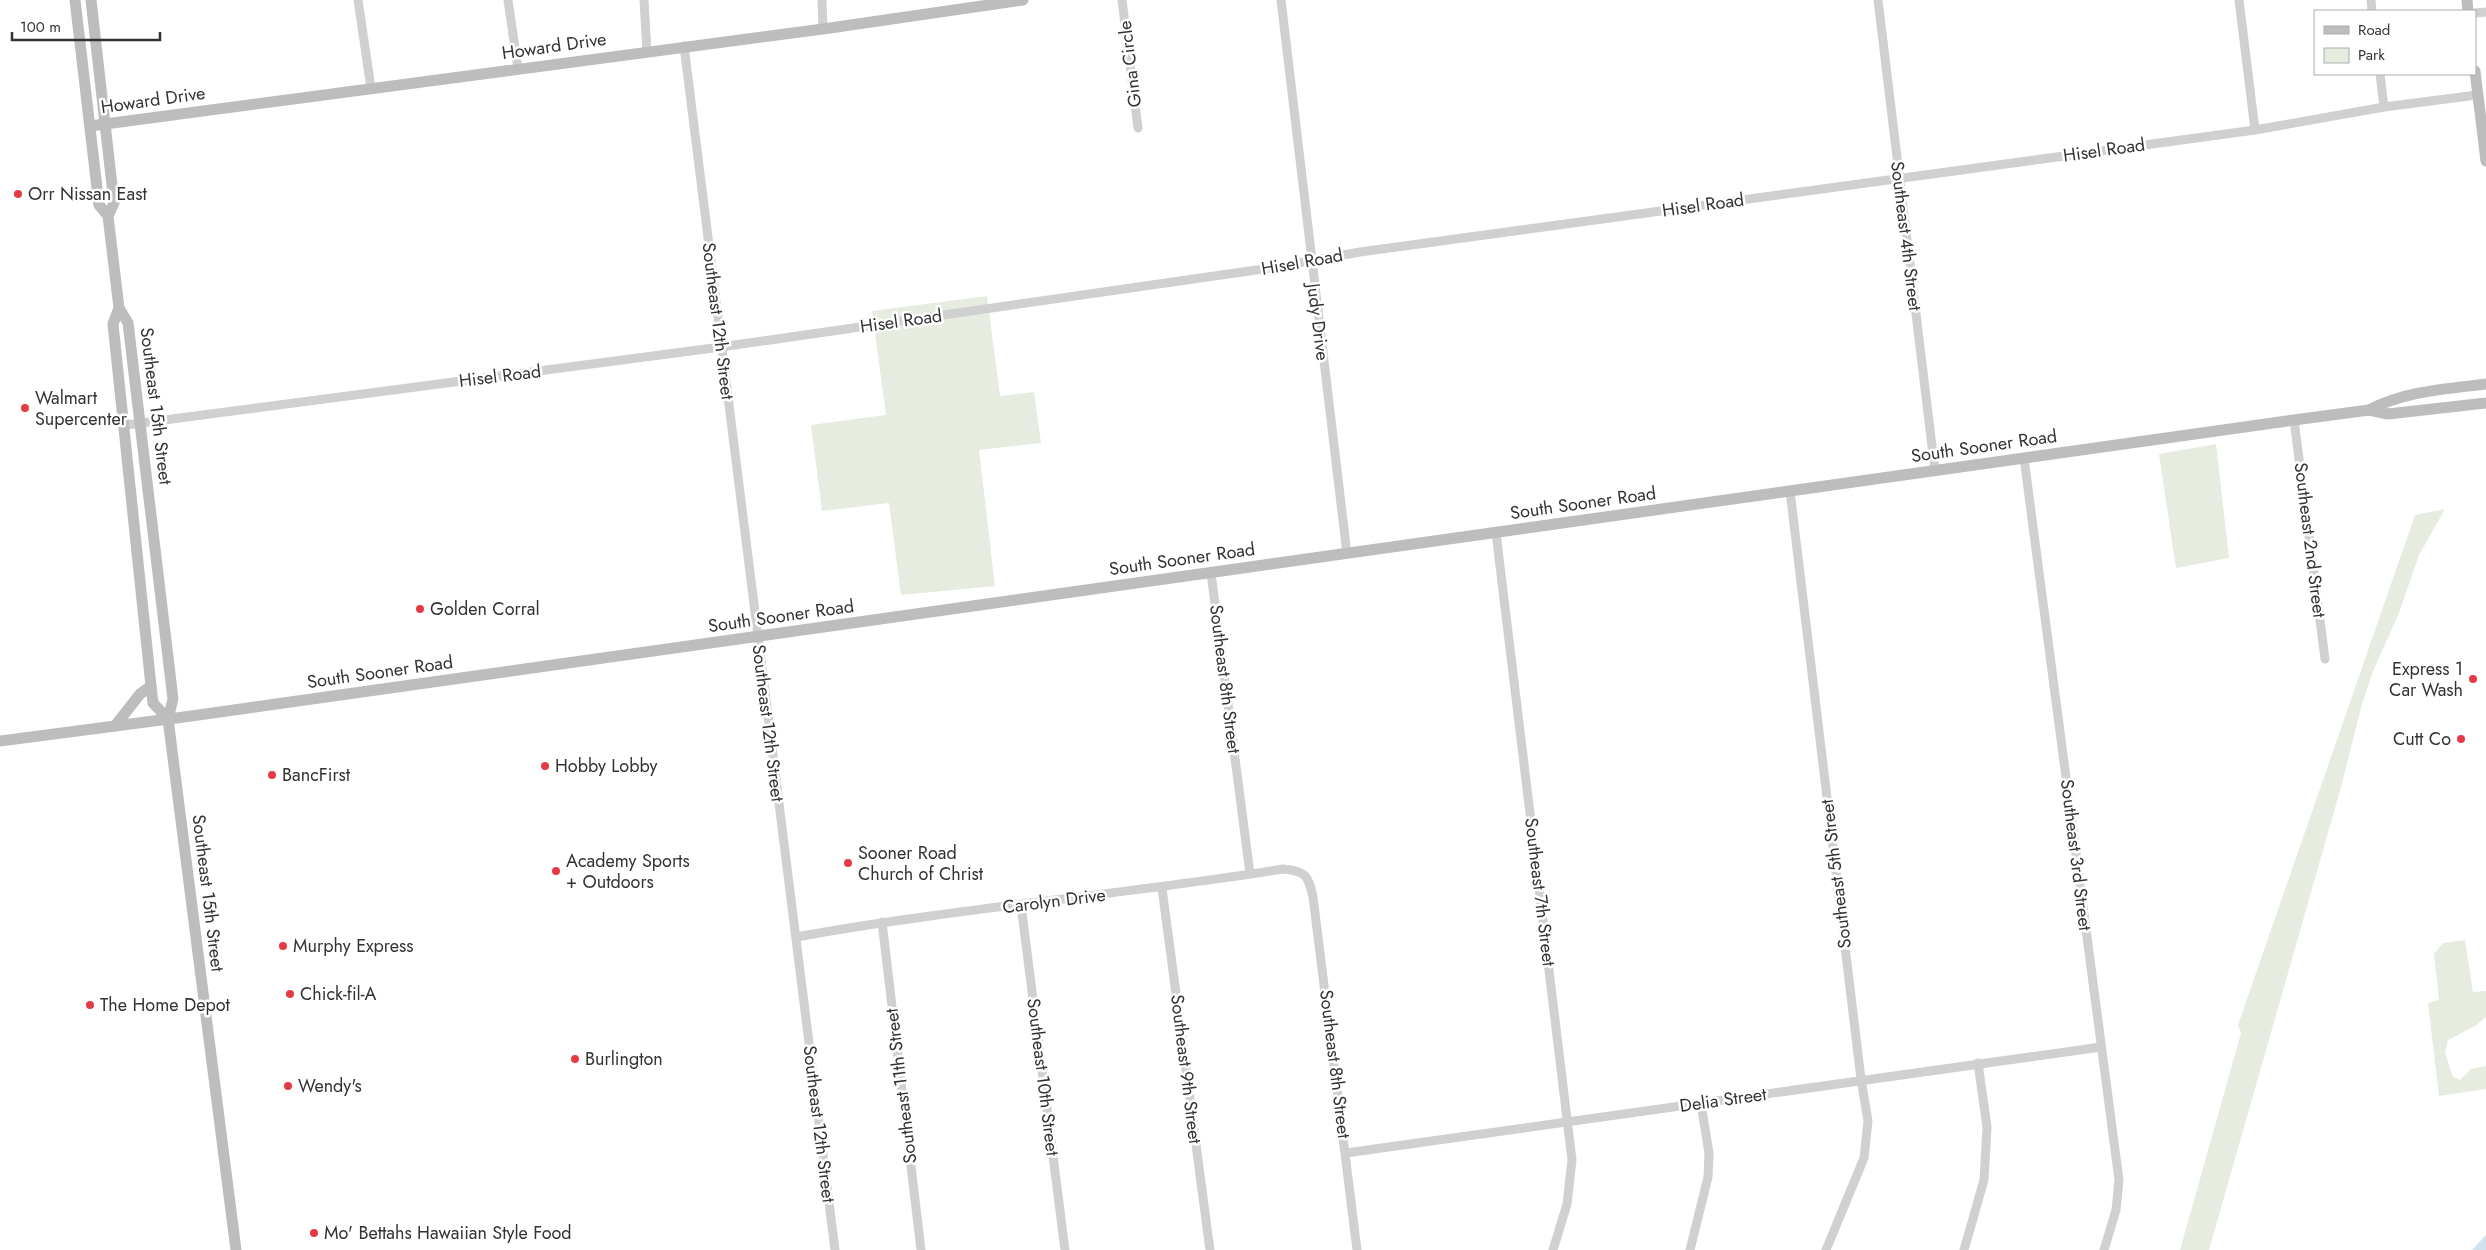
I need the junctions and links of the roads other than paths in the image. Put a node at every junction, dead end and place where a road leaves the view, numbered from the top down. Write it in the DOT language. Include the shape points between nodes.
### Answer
graph roads {
  1 [pos="75,0"];
  2 [pos="90,0"];
  3 [pos="358,0"];
  4 [pos="508,0"];
  5 [pos="644,0"];
  6 [pos="822,0"];
  7 [pos="1023,0"];
  8 [pos="1122,0"];
  9 [pos="1281,0"];
  10 [pos="1878,0"];
  11 [pos="2238,0"];
  12 [pos="1010,1"];
  13 [pos="985,3"];
  14 [pos="823,29"];
  15 [pos="684,46"];
  16 [pos="647,52"];
  17 [pos="518,69"];
  18 [pos="2380,75"];
  19 [pos="2475,75"];
  20 [pos="370,88"];
  21 [pos="2478,95"];
  22 [pos="2384,108"];
  23 [pos="105,124"];
  24 [pos="90,126"];
  25 [pos="1138,128"];
  26 [pos="2255,130"];
  27 [pos="2486,161"];
  28 [pos="1898,178"];
  29 [pos="108,216"];
  30 [pos="1310,261"];
  31 [pos="119,308"];
  32 [pos="721,347"];
  33 [pos="2486,384"];
  34 [pos="2486,404"];
  35 [pos="2370,410"];
  36 [pos="2294,420"];
  37 [pos="141,423"];
  38 [pos="126,425"];
  39 [pos="2024,458"];
  40 [pos="1935,471"];
  41 [pos="1790,491"];
  42 [pos="150,507"];
  43 [pos="134,509"];
  44 [pos="1496,533"];
  45 [pos="1347,554"];
  46 [pos="1211,573"];
  47 [pos="757,637"];
  48 [pos="2325,659"];
  49 [pos="151,686"];
  50 [pos="168,720"];
  51 [pos="115,726"];
  52 [pos="0,741"];
  53 [pos="1250,874"];
  54 [pos="1309,878"];
  55 [pos="1162,888"];
  56 [pos="1021,905"];
  57 [pos="882,922"];
  58 [pos="796,937"];
  59 [pos="2101,1047"];
  60 [pos="1978,1064"];
  61 [pos="1861,1079"];
  62 [pos="1701,1104"];
  63 [pos="1569,1121"];
  64 [pos="1346,1153"];
  65 [pos="236,1250"];
  66 [pos="835,1250"];
  67 [pos="920,1250"];
  68 [pos="1065,1250"];
  69 [pos="1210,1250"];
  70 [pos="1357,1250"];
  71 [pos="1553,1250"];
  72 [pos="1690,1250"];
  73 [pos="1826,1250"];
  74 [pos="1964,1250"];
  75 [pos="2104,1250"];
  1 -- 24 [label="main road, Southeast 15th Street"];
  2 -- 23 [label="main road, Southeast 15th Street"];
  3 -- 20 [label="street"];
  4 -- 17 [label="street"];
  5 -- 16 [label="street"];
  6 -- 14 [label="street"];
  7 -- 12 [label="main road, Howard Drive"];
  8 -- 25 [label="street, Gina Circle"];
  9 -- 30 [label="street, Judy Drive"];
  10 -- 28 [label="street, Southeast 4th Street"];
  11 -- 26 [label="street"];
  12 -- 13 [label="main road, Howard Drive"];
  13 -- 14 [label="main road, Howard Drive"];
  14 -- 15 [label="main road, Howard Drive"];
  15 -- 16 [label="main road, Howard Drive"];
  15 -- 32 [label="street, Southeast 12th Street"];
  16 -- 17 [label="main road, Howard Drive"];
  17 -- 20 [label="main road, Howard Drive"];
  18 -- 22 [label="street"];
  19 -- 21 [label="main road"];
  20 -- 23 [label="main road, Howard Drive"];
  21 -- 22 [label="street, Hisel Road"];
  21 -- 27 [label="main road"];
  22 -- 26 [label="street, Hisel Road"];
  23 -- 24 [label="main road, Howard Drive"];
  23 -- 29 [label="main road, Southeast 15th Street" via="114,203"];
  24 -- 29 [label="main road, Southeast 15th Street" via="99,205"];
  26 -- 28 [label="street, Hisel Road"];
  28 -- 30 [label="street, Hisel Road"];
  28 -- 40 [label="street, Southeast 4th Street"];
  29 -- 31 [label="main road, Southeast 15th Street"];
  30 -- 32 [label="street, Hisel Road"];
  30 -- 45 [label="street, Judy Drive"];
  31 -- 37 [label="main road, Southeast 15th Street" via="128,323"];
  31 -- 38 [label="main road, Southeast 15th Street" via="113,324"];
  32 -- 37 [label="street, Hisel Road"];
  32 -- 47 [label="street, Southeast 12th Street"];
  33 -- 35 [label="main road, South Sooner Road" via="2405,396"];
  34 -- 35 [label="main road, South Sooner Road" via="2388,414"];
  35 -- 36 [label="main road, South Sooner Road"];
  36 -- 39 [label="main road, South Sooner Road"];
  36 -- 48 [label="street, Southeast 2nd Street"];
  37 -- 38 [label="street, Hisel Road"];
  37 -- 42 [label="main road, Southeast 15th Street"];
  38 -- 43 [label="main road, Southeast 15th Street"];
  39 -- 40 [label="main road, South Sooner Road"];
  39 -- 59 [label="street, Southeast 3rd Street"];
  40 -- 41 [label="main road, South Sooner Road"];
  41 -- 44 [label="main road, South Sooner Road"];
  41 -- 61 [label="street, Southeast 5th Street"];
  42 -- 43 [label="main road"];
  42 -- 50 [label="main road, Southeast 15th Street" via="173,699"];
  43 -- 49 [label="main road, Southeast 15th Street"];
  44 -- 45 [label="main road, South Sooner Road"];
  44 -- 63 [label="street, Southeast 7th Street"];
  45 -- 46 [label="main road, South Sooner Road"];
  46 -- 47 [label="main road, South Sooner Road"];
  46 -- 53 [label="street, Southeast 8th Street"];
  47 -- 50 [label="main road, South Sooner Road"];
  47 -- 58 [label="street, Southeast 12th Street"];
  49 -- 50 [label="main road, Southeast 15th Street" via="154,703"];
  49 -- 51 [label="main road" via="140,694"];
  50 -- 51 [label="main road, South Sooner Road"];
  50 -- 65 [label="main road, Southeast 15th Street"];
  51 -- 52 [label="main road, South Sooner Road"];
  53 -- 54 [label="street, Carolyn Drive" via="1300,870"];
  53 -- 55 [label="street, Carolyn Drive"];
  54 -- 64 [label="street, Southeast 8th Street"];
  55 -- 56 [label="street, Carolyn Drive"];
  55 -- 69 [label="street, Southeast 9th Street"];
  56 -- 57 [label="street, Carolyn Drive"];
  56 -- 68 [label="street, Southeast 10th Street"];
  57 -- 58 [label="street, Carolyn Drive"];
  57 -- 67 [label="street, Southeast 11th Street"];
  58 -- 66 [label="street, Southeast 12th Street"];
  59 -- 60 [label="street, Delia Street"];
  59 -- 75 [label="street, Southeast 3rd Street" via="2119,1180 2116,1210"];
  60 -- 61 [label="street, Delia Street"];
  60 -- 74 [label="street" via="1987,1127 1984,1180"];
  61 -- 62 [label="street, Delia Street"];
  61 -- 73 [label="street, Southeast 5th Street" via="1868,1121 1866,1150"];
  62 -- 63 [label="street, Delia Street"];
  62 -- 72 [label="street" via="1709,1153 1708,1177"];
  63 -- 64 [label="street, Delia Street"];
  63 -- 71 [label="street, Southeast 7th Street" via="1571,1180"];
  64 -- 70 [label="street, Southeast 8th Street"];
}
